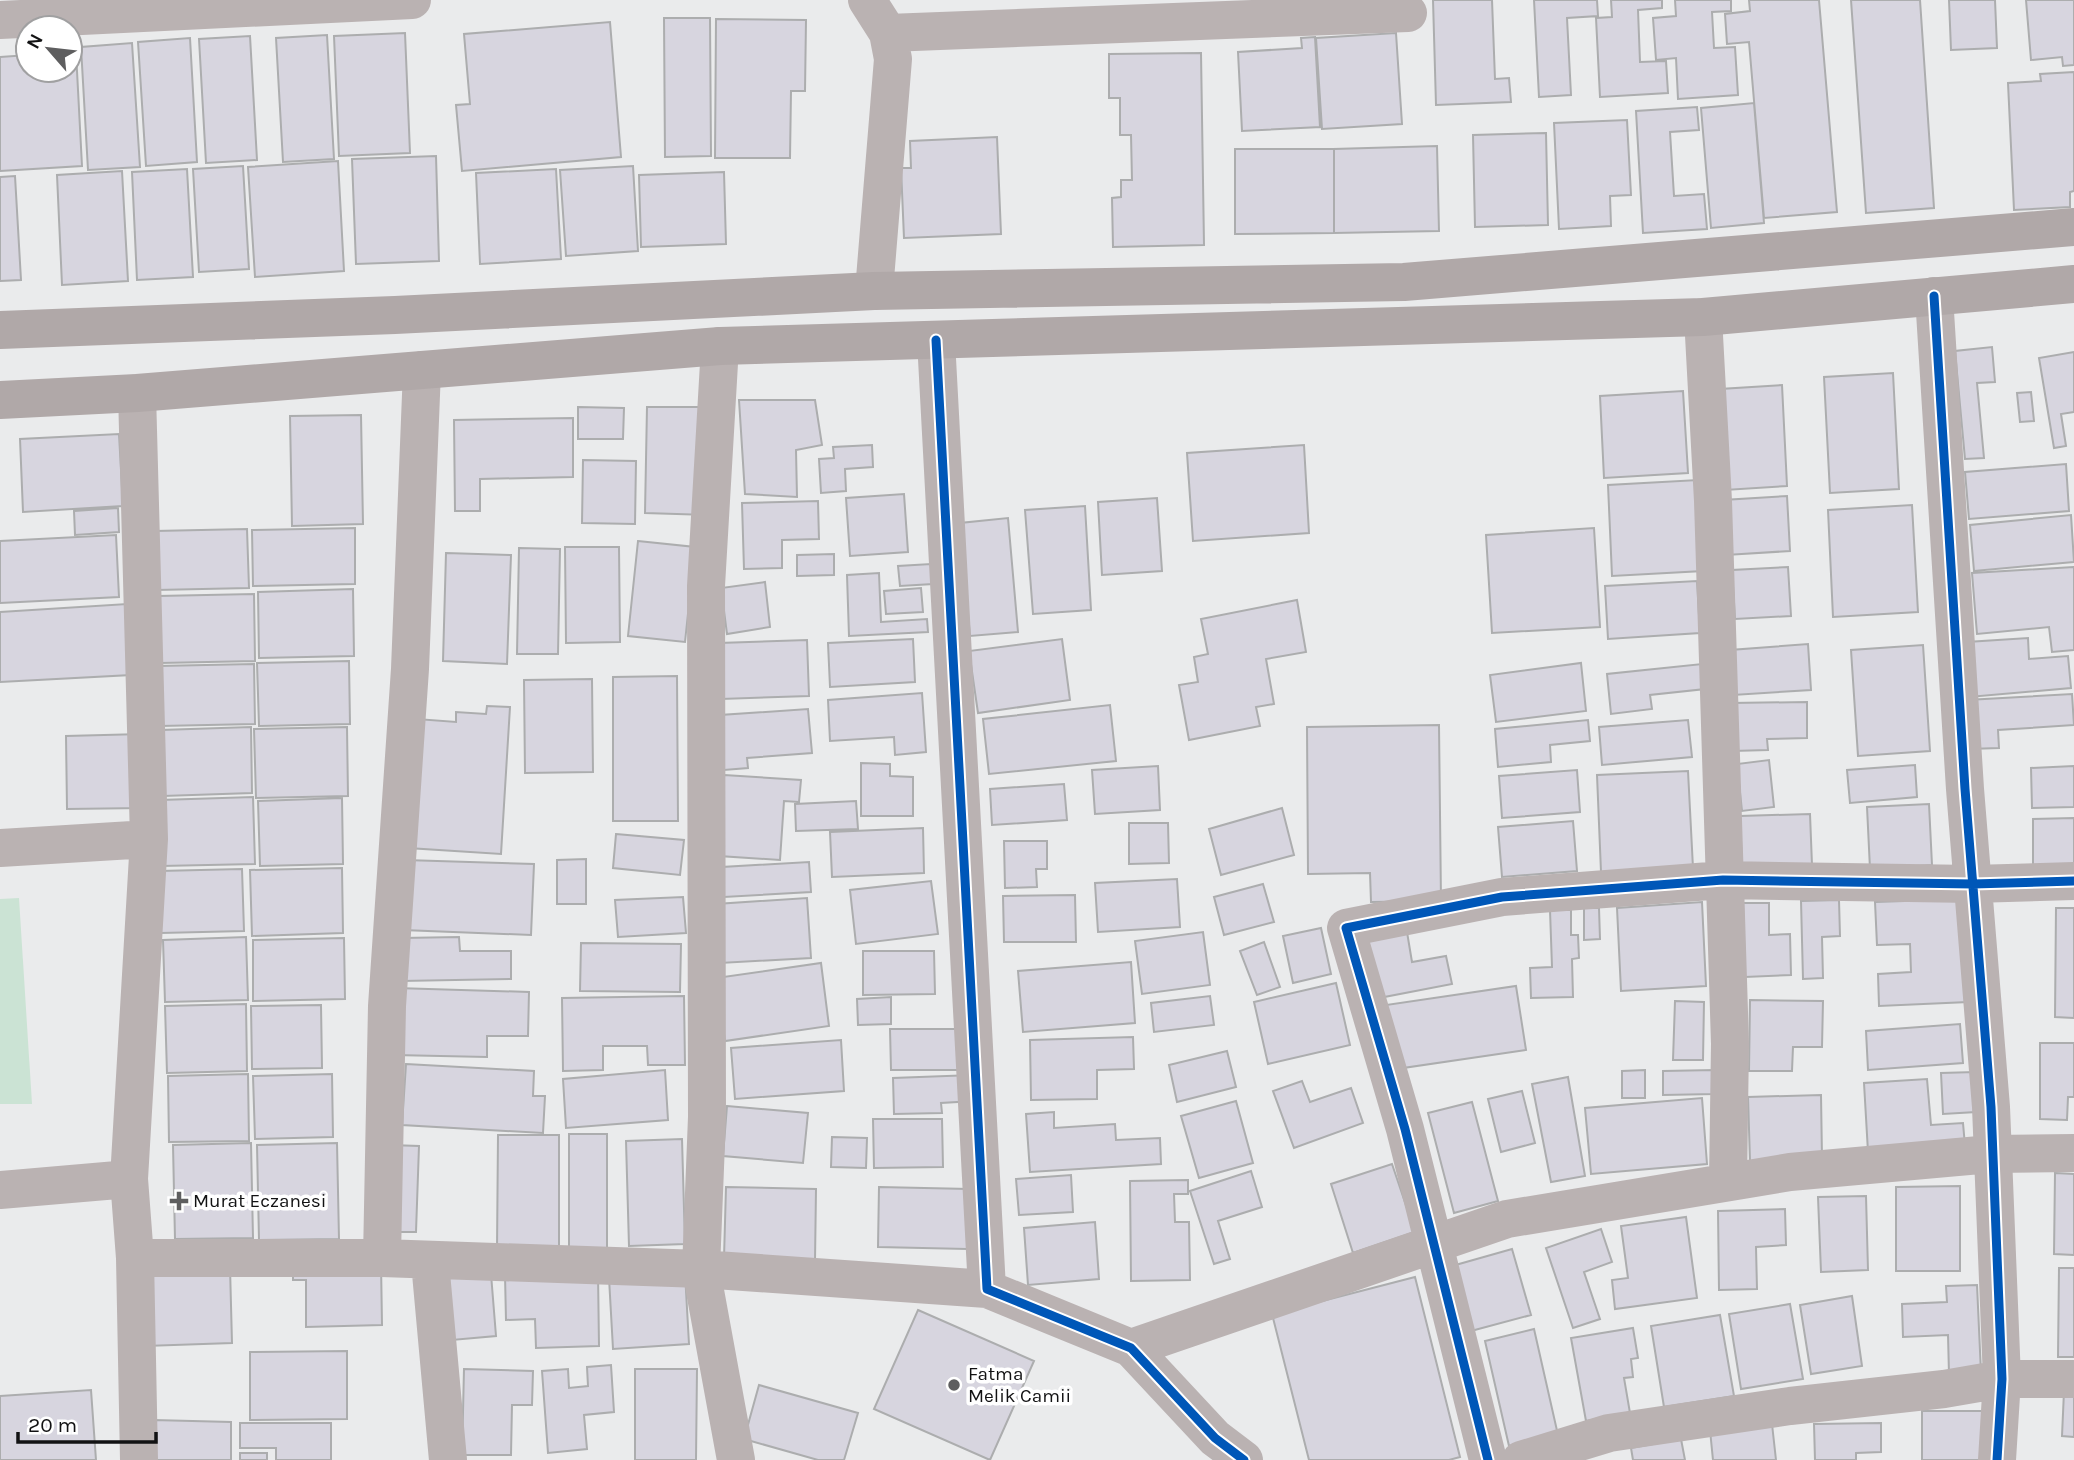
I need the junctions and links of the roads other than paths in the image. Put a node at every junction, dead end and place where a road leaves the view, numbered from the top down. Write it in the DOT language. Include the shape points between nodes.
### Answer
graph roads {
  1 [pos="412,0"];
  2 [pos="867,0"];
  3 [pos="1408,13"];
  4 [pos="0,20"];
  5 [pos="888,33"];
  6 [pos="2074,227"];
  7 [pos="2074,285"];
  8 [pos="874,292"];
  9 [pos="1934,296"];
  10 [pos="1703,317"];
  11 [pos="0,330"];
  12 [pos="936,340"];
  13 [pos="720,346"];
  14 [pos="422,370"];
  15 [pos="137,393"];
  16 [pos="0,400"];
  17 [pos="149,839"];
  18 [pos="0,848"];
  19 [pos="1723,880"];
  20 [pos="2074,881"];
  21 [pos="1973,884"];
  22 [pos="2074,1153"];
  23 [pos="1991,1154"];
  24 [pos="129,1179"];
  25 [pos="1728,1181"];
  26 [pos="0,1190"];
  27 [pos="1433,1242"];
  28 [pos="135,1258"];
  29 [pos="382,1258"];
  30 [pos="430,1262"];
  31 [pos="701,1269"];
  32 [pos="987,1289"];
  33 [pos="1131,1348"];
  34 [pos="2003,1379"];
  35 [pos="2074,1379"];
  36 [pos="139,1460"];
  37 [pos="449,1460"];
  38 [pos="736,1460"];
  39 [pos="1244,1460"];
  40 [pos="1488,1460"];
  41 [pos="1521,1460"];
  42 [pos="1997,1460"];
  1 -- 4 [label="street"];
  2 -- 5 [label="street"];
  3 -- 5 [label="street"];
  5 -- 8 [label="street" via="893,59"];
  6 -- 8 [label="main road" via="1404,282"];
  7 -- 9 [label="main road"];
  8 -- 11 [label="main road"];
  9 -- 10 [label="main road"];
  9 -- 21 [label="street"];
  10 -- 12 [label="main road"];
  10 -- 19 [label="street"];
  12 -- 13 [label="main road"];
  12 -- 32 [label="street"];
  13 -- 14 [label="main road"];
  13 -- 31 [label="street" via="706,586 707,1117"];
  14 -- 15 [label="main road"];
  14 -- 29 [label="street" via="410,669 387,1006"];
  15 -- 16 [label="main road"];
  15 -- 17 [label="street"];
  17 -- 18 [label="street"];
  17 -- 24 [label="street"];
  19 -- 21 [label="street"];
  19 -- 25 [label="street" via="1730,1044"];
  19 -- 27 [label="street" via="1502,897 1346,928"];
  20 -- 21 [label="street"];
  21 -- 23 [label="street"];
  22 -- 23 [label="street"];
  23 -- 25 [label="street"];
  23 -- 34 [label="street"];
  24 -- 26 [label="street"];
  24 -- 28 [label="street"];
  25 -- 27 [label="street" via="1507,1219"];
  27 -- 33 [label="street"];
  27 -- 40 [label="street"];
  28 -- 29 [label="street"];
  28 -- 36 [label="street"];
  29 -- 30 [label="street"];
  30 -- 31 [label="street"];
  30 -- 37 [label="street"];
  31 -- 32 [label="street"];
  31 -- 38 [label="street"];
  32 -- 33 [label="street"];
  33 -- 39 [label="street" via="1215,1438"];
  34 -- 35 [label="street"];
  34 -- 41 [label="street" via="1609,1433"];
  34 -- 42 [label="street"];
}
